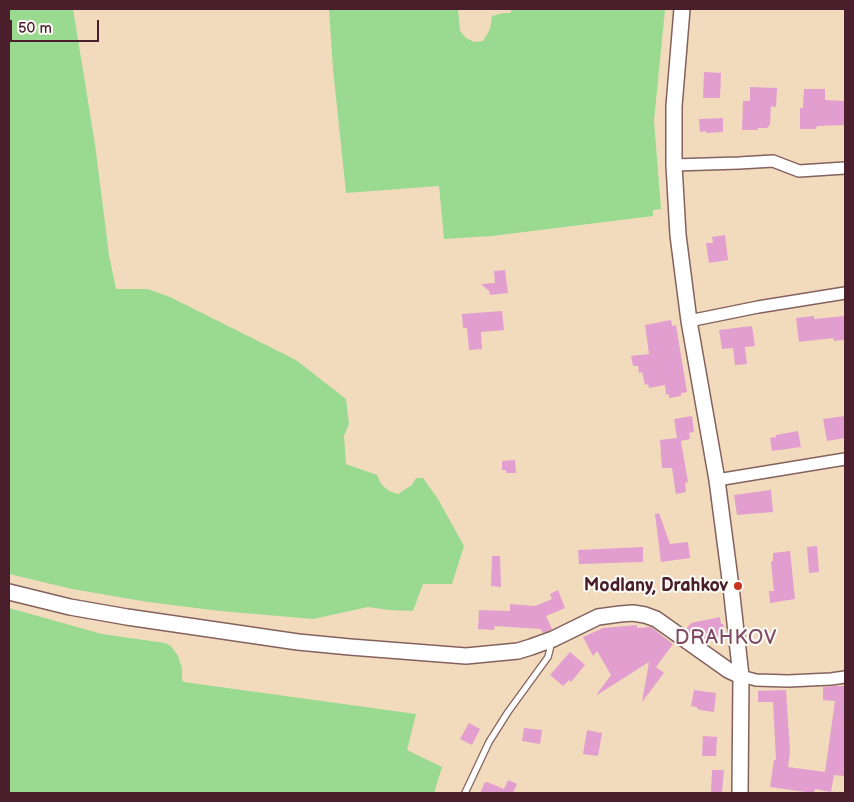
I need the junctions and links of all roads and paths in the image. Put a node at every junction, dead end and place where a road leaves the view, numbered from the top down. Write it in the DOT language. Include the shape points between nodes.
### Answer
graph roads {
  1 [pos="682,9"];
  2 [pos="674,165"];
  3 [pos="845,168"];
  4 [pos="845,293"];
  5 [pos="689,321"];
  6 [pos="845,459"];
  7 [pos="717,480"];
  8 [pos="9,592"];
  9 [pos="553,639"];
  10 [pos="740,676"];
  11 [pos="845,677"];
  12 [pos="465,793"];
  13 [pos="740,793"];
  1 -- 2 [label="street" via="674,106"];
  2 -- 3 [label="street" via="773,161 799,171"];
  2 -- 5 [label="street" via="678,235"];
  4 -- 5 [label="street"];
  5 -- 7 [label="street"];
  6 -- 7 [label="street"];
  7 -- 10 [label="street"];
  8 -- 9 [label="street" via="127,617 350,647 466,656 518,651"];
  9 -- 10 [label="street" via="598,617 633,613 645,615 665,624"];
  9 -- 12 [label="lane" via="548,657 489,742"];
  10 -- 11 [label="street" via="788,681"];
  10 -- 13 [label="street"];
}
